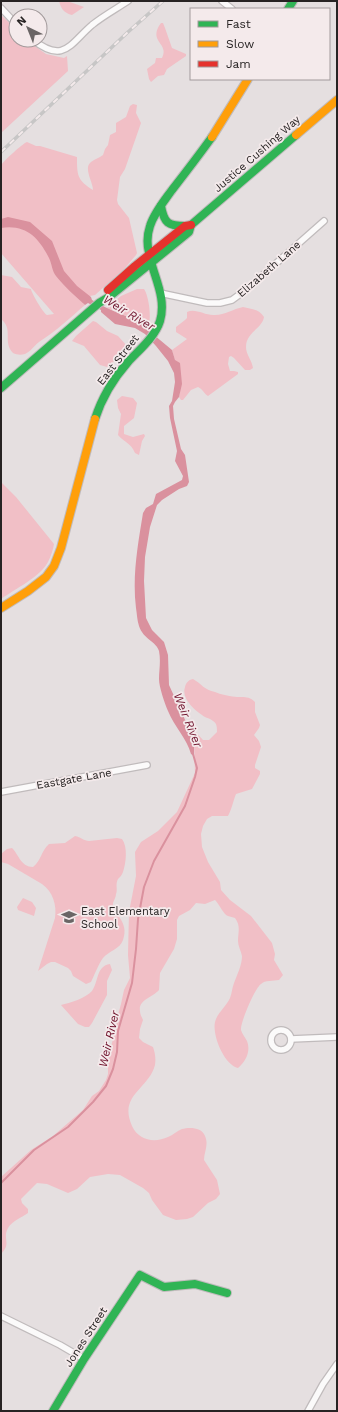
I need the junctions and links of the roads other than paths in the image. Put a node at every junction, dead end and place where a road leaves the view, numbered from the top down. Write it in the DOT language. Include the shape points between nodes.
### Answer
graph roads {
  1 [pos="128,1"];
  2 [pos="222,1"];
  3 [pos="1,8"];
  4 [pos="231,8"];
  5 [pos="8,15"];
  6 [pos="47,48"];
  7 [pos="247,80"];
  8 [pos="337,100"];
  9 [pos="161,206"];
  10 [pos="324,221"];
  11 [pos="188,226"];
  12 [pos="150,259"];
  13 [pos="160,293"];
  14 [pos="1,388"];
  15 [pos="1,608"];
  16 [pos="147,765"];
  17 [pos="1,792"];
  18 [pos="337,1037"];
  19 [pos="291,1039"];
  20 [pos="227,1293"];
  21 [pos="1,1316"];
  22 [pos="84,1359"];
  23 [pos="337,1364"];
  24 [pos="53,1411"];
  25 [pos="308,1411"];
  1 -- 6 [label="street" via="97,21 71,46 56,51"];
  2 -- 4 [label="street"];
  3 -- 5 [label="street"];
  7 -- 9 [label="main road, East Street" via="215,133"];
  8 -- 11 [label="main road, Justice Cushing Way"];
  9 -- 11 [label="main road" via="166,222 173,226"];
  9 -- 12 [label="main road, East Street" via="149,230"];
  10 -- 13 [label="street, Elizabeth Lane" via="247,290 232,300 207,303"];
  11 -- 12 [label="main road, Justice Cushing Way" via="189,232"];
  12 -- 13 [label="main road, East Street"];
  12 -- 14 [label="main road, Justice Cushing Way" via="118,281 96,305"];
  13 -- 15 [label="main road, East Street" via="161,313 158,325 112,382 101,403 61,548 53,568 39,583"];
  16 -- 17 [label="street, Eastgate Lane"];
  18 -- 19 [label="street"];
  20 -- 22 [label="main road, Jones Street" via="195,1284 164,1287 140,1275"];
  21 -- 22 [label="street"];
  22 -- 24 [label="main road, Jones Street"];
  23 -- 25 [label="street"];
}
